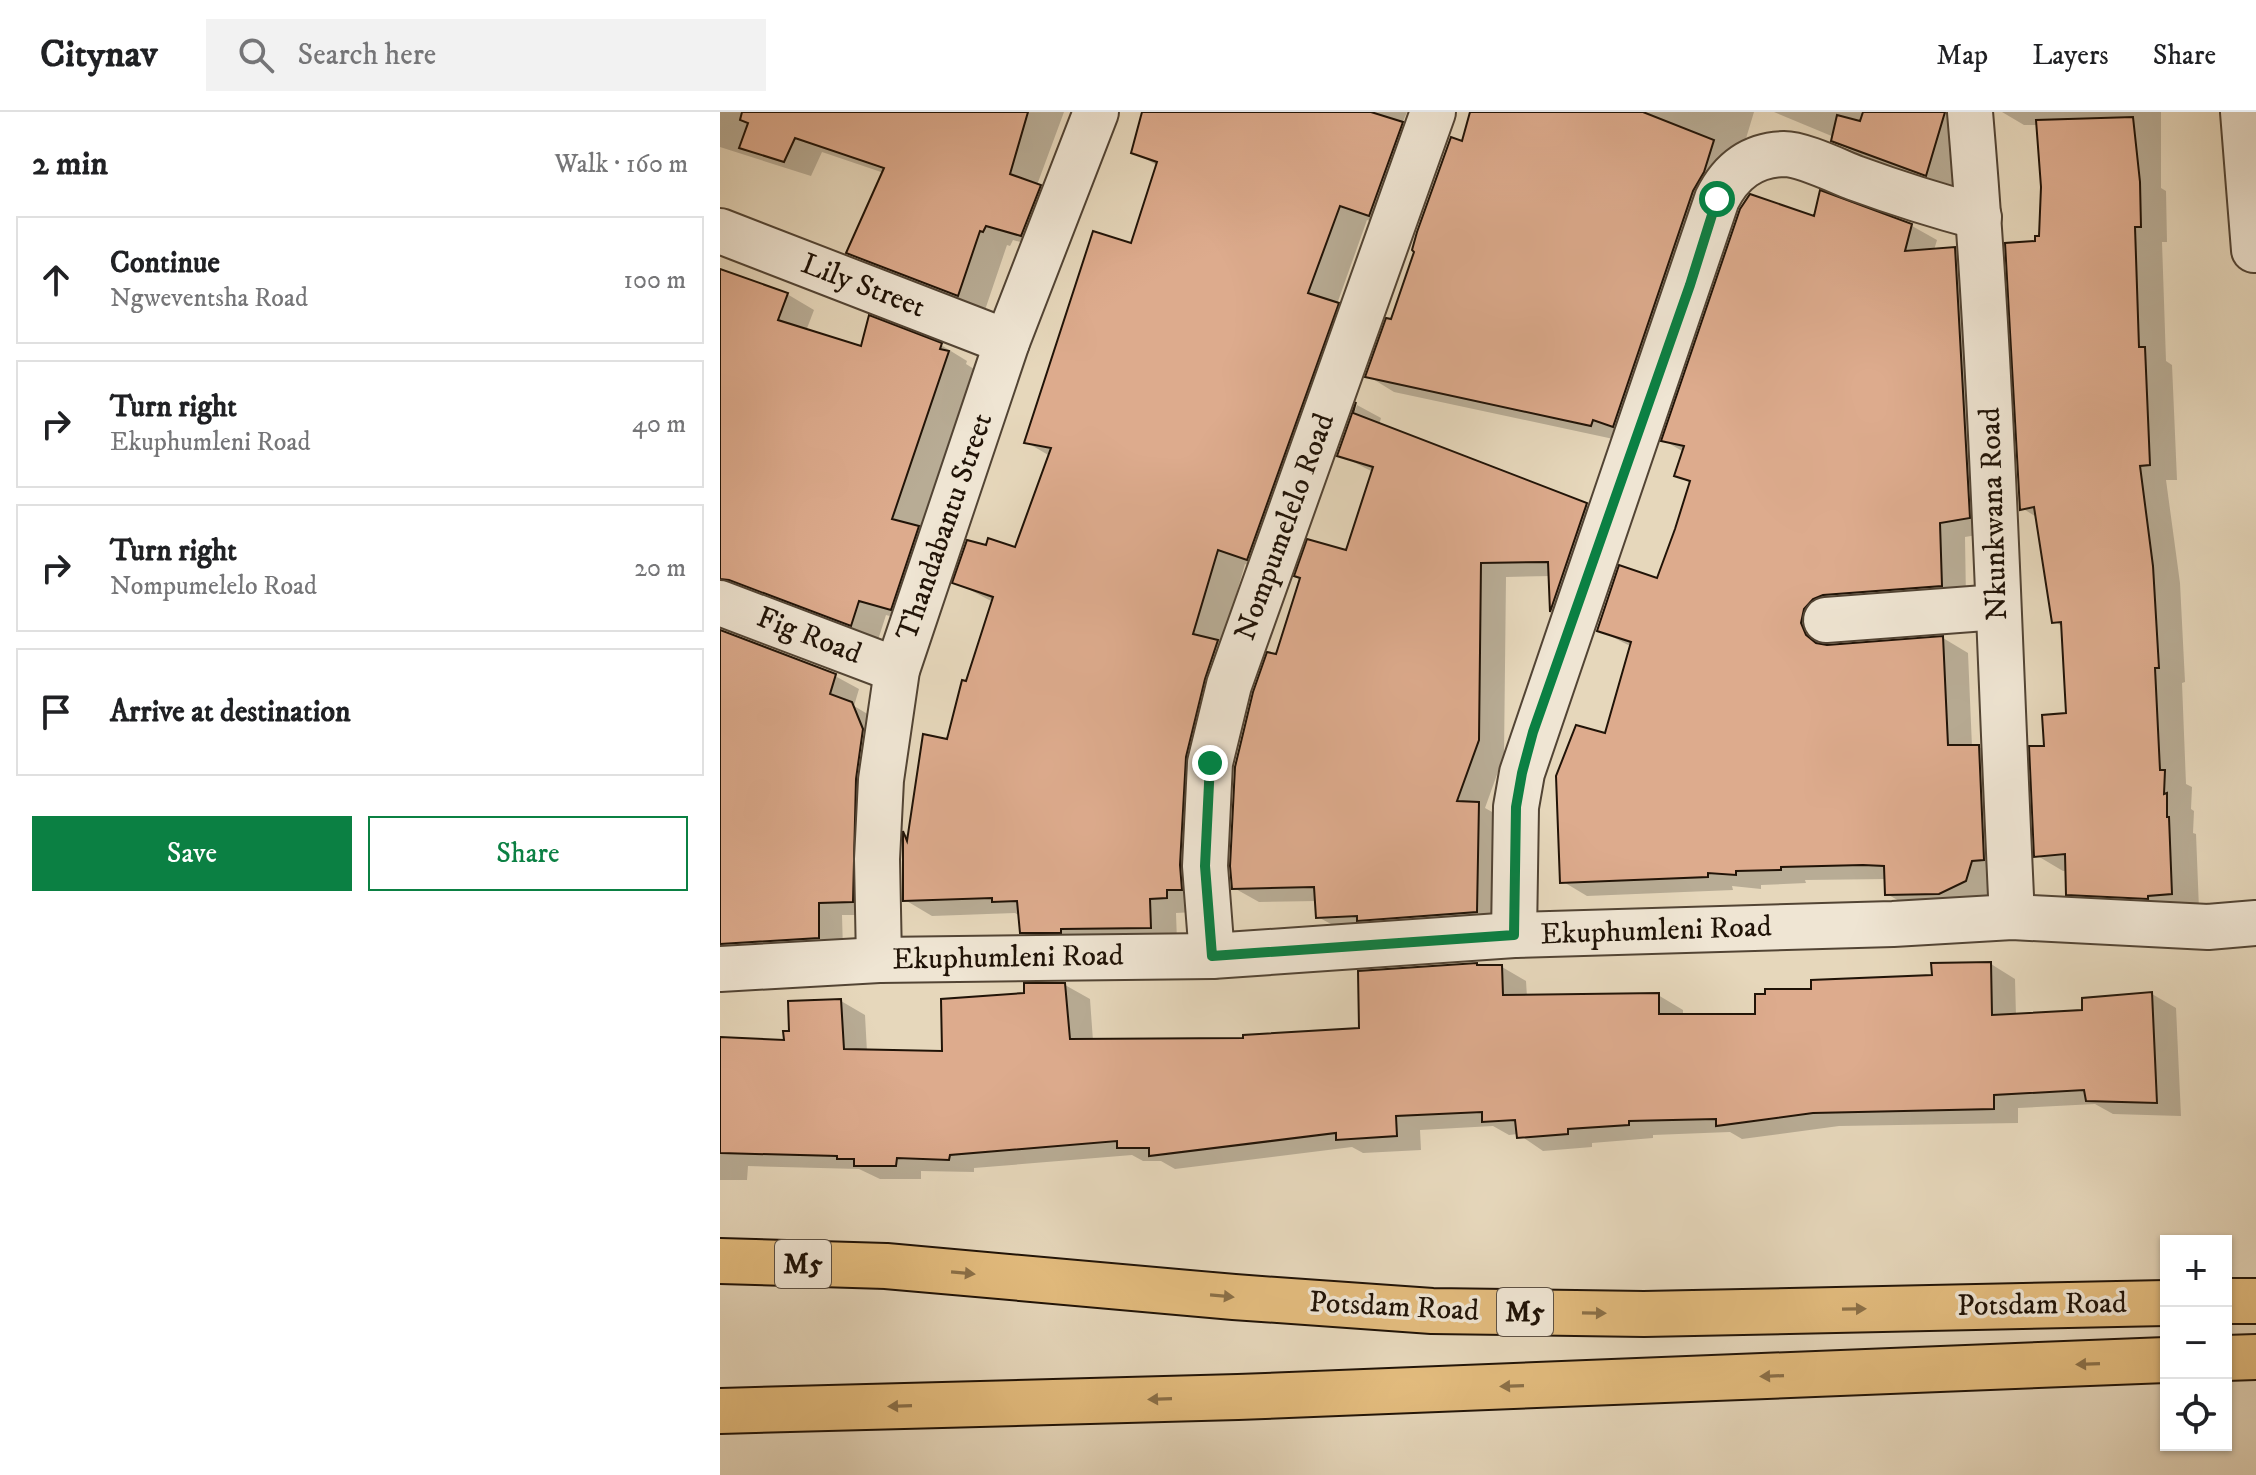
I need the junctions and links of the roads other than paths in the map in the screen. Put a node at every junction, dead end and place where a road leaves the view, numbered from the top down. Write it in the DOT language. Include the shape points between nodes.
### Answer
graph roads {
  1 [pos="1096,112"];
  2 [pos="1433,112"];
  3 [pos="1970,112"];
  4 [pos="2243,112"];
  5 [pos="1979,217"];
  6 [pos="720,231"];
  7 [pos="2254,250"];
  8 [pos="1007,342"];
  9 [pos="720,603"];
  10 [pos="1998,607"];
  11 [pos="1826,620"];
  12 [pos="897,670"];
  13 [pos="2012,917"];
  14 [pos="2256,923"];
  15 [pos="1514,935"];
  16 [pos="1212,956"];
  17 [pos="879,960"];
  18 [pos="720,969"];
  19 [pos="720,1261"];
  20 [pos="2232,1301"];
  21 [pos="2256,1301"];
  22 [pos="2160,1303"];
  23 [pos="2256,1357"];
  24 [pos="2232,1358"];
  25 [pos="2160,1360"];
  26 [pos="720,1411"];
  1 -- 8 [label="street, Thandabantu Street"];
  2 -- 16 [label="street, Nompumelelo Road" via="1229,685 1210,763 1205,866"];
  3 -- 5 [label="street, Nkunkwana Road"];
  4 -- 7 [label="street"];
  5 -- 10 [label="street, Nkunkwana Road"];
  5 -- 15 [label="street" via="1788,154 1761,157 1725,182 1533,732 1516,807"];
  6 -- 8 [label="street, Lily Street"];
  8 -- 12 [label="street, Thandabantu Street"];
  9 -- 12 [label="street, Fig Road"];
  10 -- 11 [label="street"];
  10 -- 13 [label="street, Nkunkwana Road"];
  12 -- 17 [label="street, Thandabantu Street" via="880,796"];
  13 -- 14 [label="street, Ekuphumleni Road" via="2208,927"];
  13 -- 15 [label="street, Ekuphumleni Road"];
  15 -- 16 [label="street, Ekuphumleni Road"];
  16 -- 17 [label="street, Ekuphumleni Road"];
  17 -- 18 [label="street, Ekuphumleni Road"];
  19 -- 22 [label="main road, Potsdam Road / M5, one-way" via="886,1266 1432,1311 1644,1314"];
  20 -- 21 [label="main road"];
  23 -- 24 [label="main road"];
  25 -- 26 [label="main road, Potsdam Road, one-way" via="1238,1397"];
}
